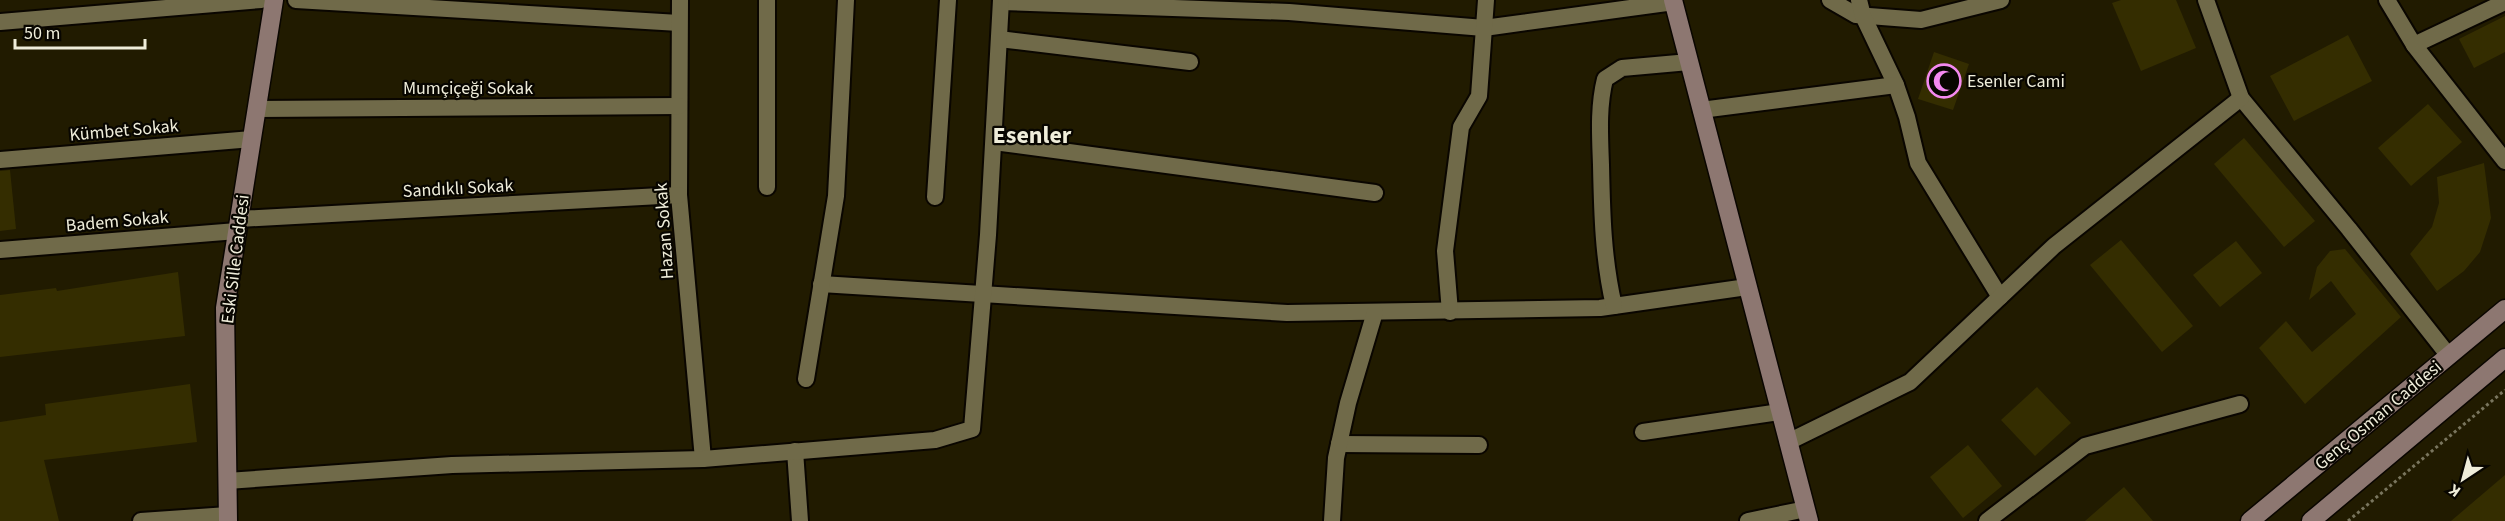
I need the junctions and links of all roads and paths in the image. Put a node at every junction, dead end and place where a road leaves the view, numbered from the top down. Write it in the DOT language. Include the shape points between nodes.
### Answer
graph roads {
  1 [pos="261,0"];
  2 [pos="274,0"];
  3 [pos="296,0"];
  4 [pos="680,0"];
  5 [pos="767,0"];
  6 [pos="846,0"];
  7 [pos="948,0"];
  8 [pos="1486,0"];
  9 [pos="1830,0"];
  10 [pos="2001,0"];
  11 [pos="2206,0"];
  12 [pos="2387,0"];
  13 [pos="1001,1"];
  14 [pos="1674,1"];
  15 [pos="2505,2"];
  16 [pos="1135,3"];
  17 [pos="1861,8"];
  18 [pos="0,22"];
  19 [pos="679,23"];
  20 [pos="1484,28"];
  21 [pos="999,39"];
  22 [pos="2414,45"];
  23 [pos="1190,62"];
  24 [pos="1689,62"];
  25 [pos="1896,84"];
  26 [pos="2241,98"];
  27 [pos="679,106"];
  28 [pos="256,109"];
  29 [pos="1701,110"];
  30 [pos="252,139"];
  31 [pos="994,142"];
  32 [pos="0,160"];
  33 [pos="2505,161"];
  34 [pos="767,187"];
  35 [pos="1375,193"];
  36 [pos="679,195"];
  37 [pos="935,197"];
  38 [pos="238,225"];
  39 [pos="0,250"];
  40 [pos="821,284"];
  41 [pos="1747,287"];
  42 [pos="984,295"];
  43 [pos="2000,297"];
  44 [pos="1614,306"];
  45 [pos="2505,309"];
  46 [pos="1375,312"];
  47 [pos="1450,312"];
  48 [pos="2449,356"];
  49 [pos="2505,358"];
  50 [pos="806,379"];
  51 [pos="2505,390"];
  52 [pos="2240,404"];
  53 [pos="1780,412"];
  54 [pos="1643,432"];
  55 [pos="1788,442"];
  56 [pos="1339,444"];
  57 [pos="1479,445"];
  58 [pos="795,451"];
  59 [pos="703,459"];
  60 [pos="227,481"];
  61 [pos="1808,515"];
  62 [pos="228,518"];
  63 [pos="141,521"];
  64 [pos="800,521"];
  65 [pos="1332,521"];
  66 [pos="1748,521"];
  67 [pos="1987,521"];
  68 [pos="2250,521"];
  69 [pos="2311,521"];
  70 [pos="2348,521"];
  1 -- 18 [label="street"];
  2 -- 28 [label="street, Eski Sille Caddesi"];
  3 -- 19 [label="street"];
  4 -- 19 [label="street, Hazan Sokak"];
  5 -- 34 [label="street"];
  6 -- 40 [label="street" via="836,196"];
  7 -- 37 [label="street"];
  8 -- 20 [label="street"];
  9 -- 17 [label="street" via="1856,15"];
  10 -- 17 [label="street" via="1921,20"];
  11 -- 26 [label="street"];
  12 -- 22 [label="street"];
  13 -- 16 [label="street"];
  13 -- 21 [label="street"];
  14 -- 20 [label="street"];
  14 -- 24 [label="street"];
  15 -- 22 [label="street"];
  16 -- 20 [label="street"];
  17 -- 25 [label="street"];
  19 -- 27 [label="street, Hazan Sokak"];
  20 -- 47 [label="street" via="1479,96 1461,126 1445,251"];
  21 -- 23 [label="street"];
  21 -- 31 [label="street"];
  22 -- 33 [label="street"];
  24 -- 29 [label="street"];
  24 -- 44 [label="street" via="1622,68 1605,79 1599,101 1602,229 1605,270"];
  25 -- 29 [label="street"];
  25 -- 43 [label="street" via="1918,163"];
  26 -- 43 [label="street" via="2054,246"];
  26 -- 48 [label="street"];
  27 -- 28 [label="street, Mumçiçeği Sokak"];
  27 -- 36 [label="street, Hazan Sokak"];
  28 -- 30 [label="street, Eski Sille Caddesi"];
  29 -- 41 [label="street"];
  30 -- 32 [label="street, Kümbet Sokak"];
  30 -- 38 [label="street, Eski Sille Caddesi"];
  31 -- 35 [label="street"];
  31 -- 42 [label="street"];
  36 -- 38 [label="street, Sandıklı Sokak"];
  36 -- 59 [label="street, Hazan Sokak"];
  38 -- 39 [label="street, Badem Sokak"];
  38 -- 60 [label="street, Eski Sille Caddesi" via="225,308"];
  40 -- 42 [label="street"];
  40 -- 50 [label="street"];
  41 -- 44 [label="street"];
  41 -- 53 [label="street"];
  42 -- 46 [label="street" via="1287,313"];
  42 -- 58 [label="street" via="972,429 935,440"];
  43 -- 55 [label="street" via="1910,382"];
  44 -- 47 [label="street"];
  45 -- 48 [label="street, Genç Osman Caddesi"];
  46 -- 47 [label="street"];
  46 -- 56 [label="street"];
  48 -- 68 [label="street, Genç Osman Caddesi"];
  49 -- 69 [label="street"];
  51 -- 70 [label="path"];
  52 -- 67 [label="street" via="2085,446"];
  53 -- 54 [label="street"];
  53 -- 55 [label="street"];
  55 -- 61 [label="street"];
  56 -- 57 [label="street"];
  56 -- 65 [label="street"];
  58 -- 59 [label="street"];
  58 -- 64 [label="street"];
  59 -- 60 [label="street" via="452,465"];
  60 -- 62 [label="street, Eski Sille Caddesi"];
  61 -- 66 [label="street"];
  62 -- 63 [label="street"];
}
